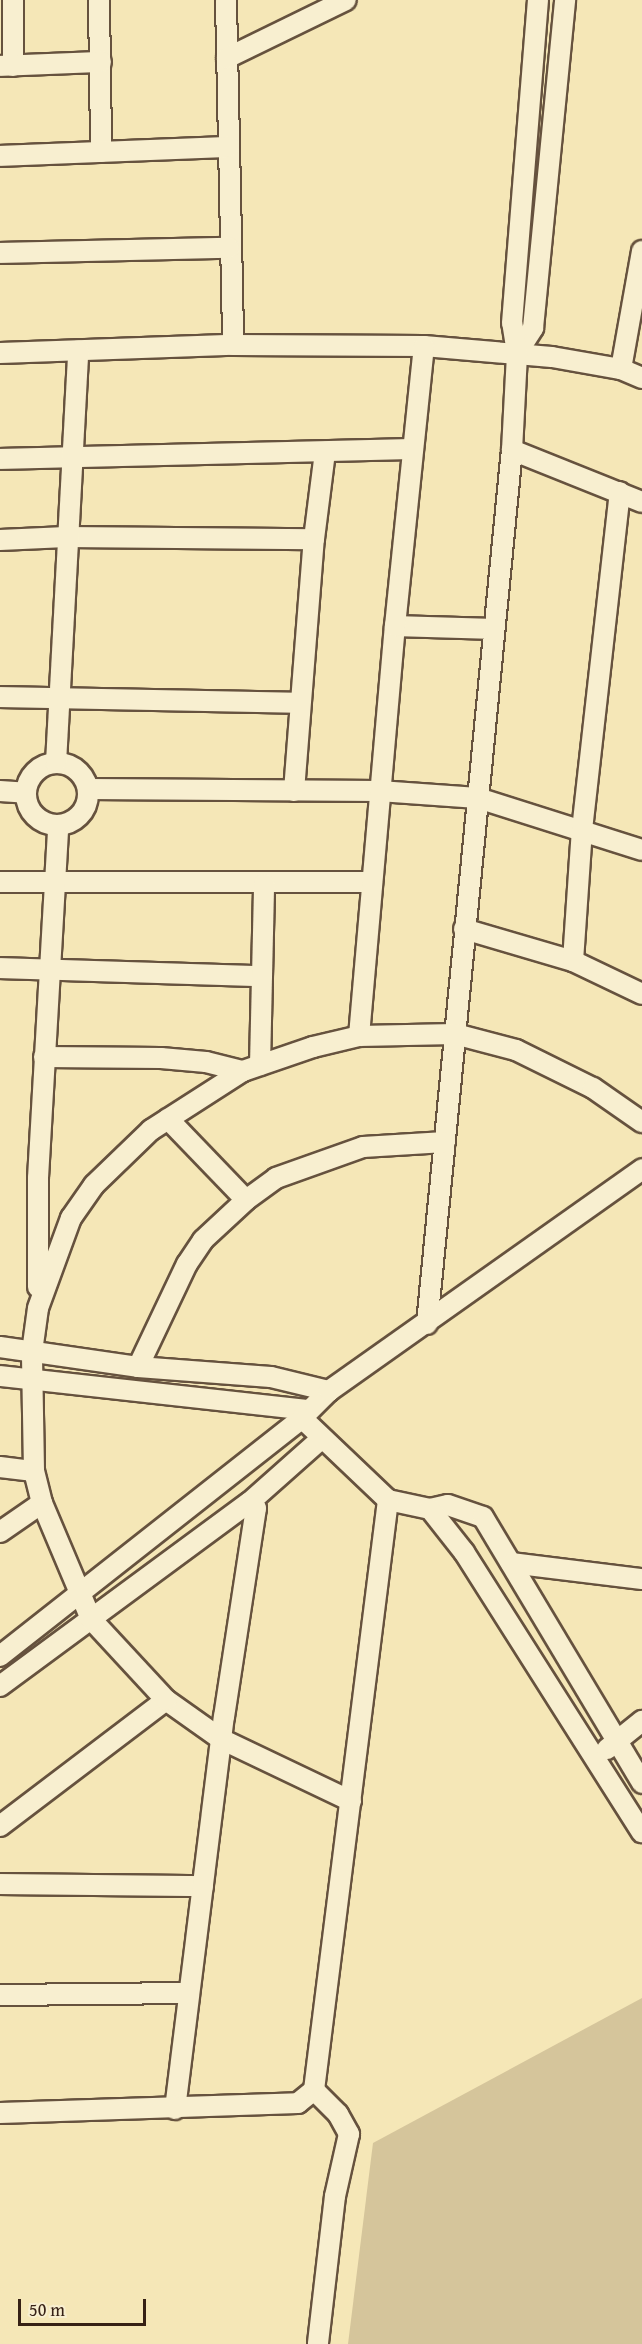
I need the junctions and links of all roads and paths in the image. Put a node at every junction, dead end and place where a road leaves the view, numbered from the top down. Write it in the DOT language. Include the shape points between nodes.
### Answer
graph roads {
  1 [pos="13,0"];
  2 [pos="99,0"];
  3 [pos="226,0"];
  4 [pos="346,0"];
  5 [pos="538,0"];
  6 [pos="565,0"];
  7 [pos="227,58"];
  8 [pos="101,62"];
  9 [pos="7,66"];
  10 [pos="528,113"];
  11 [pos="553,116"];
  12 [pos="229,147"];
  13 [pos="101,152"];
  14 [pos="0,156"];
  15 [pos="230,248"];
  16 [pos="642,251"];
  17 [pos="0,253"];
  18 [pos="639,282"];
  19 [pos="233,345"];
  20 [pos="424,346"];
  21 [pos="78,351"];
  22 [pos="0,353"];
  23 [pos="517,353"];
  24 [pos="621,369"];
  25 [pos="642,378"];
  26 [pos="412,449"];
  27 [pos="512,450"];
  28 [pos="326,452"];
  29 [pos="71,457"];
  30 [pos="0,459"];
  31 [pos="620,492"];
  32 [pos="642,502"];
  33 [pos="66,537"];
  34 [pos="314,539"];
  35 [pos="0,540"];
  36 [pos="394,626"];
  37 [pos="494,629"];
  38 [pos="0,697"];
  39 [pos="57,699"];
  40 [pos="299,703"];
  41 [pos="56,763"];
  42 [pos="87,789"];
  43 [pos="379,790"];
  44 [pos="0,791"];
  45 [pos="294,791"];
  46 [pos="26,793"];
  47 [pos="477,798"];
  48 [pos="58,826"];
  49 [pos="582,830"];
  50 [pos="642,850"];
  51 [pos="0,882"];
  52 [pos="371,882"];
  53 [pos="55,883"];
  54 [pos="264,884"];
  55 [pos="464,929"];
  56 [pos="573,961"];
  57 [pos="0,968"];
  58 [pos="51,970"];
  59 [pos="260,976"];
  60 [pos="642,994"];
  61 [pos="455,1034"];
  62 [pos="359,1036"];
  63 [pos="44,1057"];
  64 [pos="252,1068"];
  65 [pos="168,1119"];
  66 [pos="642,1122"];
  67 [pos="445,1142"];
  68 [pos="642,1169"];
  69 [pos="246,1200"];
  70 [pos="38,1308"];
  71 [pos="428,1324"];
  72 [pos="0,1347"];
  73 [pos="32,1352"];
  74 [pos="138,1366"];
  75 [pos="0,1376"];
  76 [pos="32,1380"];
  77 [pos="329,1392"];
  78 [pos="305,1414"];
  79 [pos="322,1438"];
  80 [pos="0,1467"];
  81 [pos="34,1471"];
  82 [pos="388,1500"];
  83 [pos="250,1502"];
  84 [pos="42,1503"];
  85 [pos="430,1509"];
  86 [pos="0,1532"];
  87 [pos="511,1563"];
  88 [pos="642,1579"];
  89 [pos="80,1597"];
  90 [pos="91,1619"];
  91 [pos="0,1656"];
  92 [pos="0,1686"];
  93 [pos="166,1700"];
  94 [pos="642,1721"];
  95 [pos="221,1739"];
  96 [pos="617,1741"];
  97 [pos="595,1758"];
  98 [pos="642,1783"];
  99 [pos="351,1801"];
  100 [pos="0,1826"];
  101 [pos="642,1832"];
  102 [pos="0,1884"];
  103 [pos="203,1886"];
  104 [pos="189,1993"];
  105 [pos="0,1995"];
  106 [pos="314,2090"];
  107 [pos="175,2109"];
  108 [pos="0,2113"];
  109 [pos="318,2344"];
  1 -- 9 [label="street"];
  2 -- 8 [label="street"];
  3 -- 7 [label="street"];
  4 -- 7 [label="street"];
  5 -- 10 [label="street"];
  6 -- 11 [label="street"];
  7 -- 12 [label="street"];
  8 -- 9 [label="street"];
  8 -- 13 [label="street"];
  10 -- 11 [label="street"];
  10 -- 23 [label="street" via="512,323"];
  11 -- 23 [label="street" via="533,328"];
  12 -- 13 [label="street"];
  12 -- 15 [label="street"];
  13 -- 14 [label="street"];
  15 -- 17 [label="street"];
  15 -- 19 [label="street"];
  16 -- 18 [label="street"];
  18 -- 24 [label="street"];
  19 -- 20 [label="street"];
  19 -- 21 [label="street"];
  20 -- 23 [label="street"];
  20 -- 26 [label="street"];
  21 -- 22 [label="street"];
  21 -- 29 [label="street"];
  23 -- 24 [label="street"];
  23 -- 27 [label="street"];
  24 -- 25 [label="street"];
  26 -- 28 [label="street"];
  26 -- 36 [label="street"];
  27 -- 31 [label="street"];
  27 -- 37 [label="street"];
  28 -- 29 [label="street"];
  28 -- 34 [label="street"];
  29 -- 30 [label="street"];
  29 -- 33 [label="street"];
  31 -- 32 [label="street"];
  31 -- 49 [label="street"];
  33 -- 34 [label="street"];
  33 -- 35 [label="street"];
  33 -- 39 [label="street"];
  34 -- 40 [label="street"];
  36 -- 37 [label="street"];
  36 -- 43 [label="street"];
  37 -- 47 [label="street"];
  38 -- 39 [label="street"];
  39 -- 40 [label="street"];
  39 -- 41 [label="street"];
  40 -- 45 [label="street"];
  41 -- 42 [label="street" via="73,767"];
  41 -- 46 [label="street" via="32,774"];
  42 -- 45 [label="street"];
  42 -- 48 [label="street" via="81,814"];
  43 -- 45 [label="street"];
  43 -- 47 [label="street"];
  43 -- 52 [label="street"];
  44 -- 46 [label="street"];
  46 -- 48 [label="street" via="34,815"];
  47 -- 49 [label="street"];
  47 -- 55 [label="street"];
  48 -- 53 [label="street"];
  49 -- 50 [label="street"];
  49 -- 56 [label="street"];
  51 -- 53 [label="street"];
  52 -- 54 [label="street"];
  52 -- 62 [label="street"];
  53 -- 54 [label="street"];
  53 -- 58 [label="street"];
  54 -- 59 [label="street"];
  55 -- 56 [label="street"];
  55 -- 61 [label="street"];
  56 -- 60 [label="street"];
  57 -- 58 [label="street"];
  58 -- 59 [label="street"];
  58 -- 63 [label="street"];
  59 -- 64 [label="street"];
  61 -- 62 [label="street"];
  61 -- 66 [label="street" via="516,1050 593,1088"];
  61 -- 67 [label="street"];
  62 -- 64 [label="street"];
  63 -- 64 [label="street" via="161,1058"];
  63 -- 70 [label="street"];
  64 -- 65 [label="street"];
  65 -- 69 [label="street"];
  65 -- 70 [label="street" via="151,1130 94,1185 71,1218"];
  67 -- 69 [label="street" via="363,1147 276,1178"];
  67 -- 71 [label="street"];
  68 -- 71 [label="street"];
  69 -- 74 [label="street" via="203,1240 187,1264"];
  70 -- 73 [label="street"];
  71 -- 77 [label="street"];
  72 -- 73 [label="street"];
  73 -- 74 [label="street"];
  73 -- 76 [label="street"];
  74 -- 77 [label="street" via="271,1377"];
  75 -- 76 [label="street"];
  76 -- 78 [label="street"];
  76 -- 81 [label="street"];
  77 -- 78 [label="street"];
  78 -- 79 [label="street"];
  78 -- 89 [label="street"];
  79 -- 82 [label="street"];
  79 -- 83 [label="street"];
  80 -- 81 [label="street"];
  81 -- 84 [label="street"];
  82 -- 85 [label="street"];
  82 -- 99 [label="street"];
  83 -- 90 [label="street"];
  83 -- 95 [label="street" via="256,1508"];
  84 -- 86 [label="street"];
  84 -- 89 [label="street"];
  85 -- 87 [label="street" via="448,1505 483,1517"];
  85 -- 97 [label="street" via="464,1552"];
  87 -- 88 [label="street"];
  87 -- 96 [label="street"];
  89 -- 90 [label="street"];
  89 -- 91 [label="street"];
  90 -- 92 [label="street"];
  90 -- 93 [label="street"];
  93 -- 95 [label="street"];
  93 -- 100 [label="street"];
  94 -- 96 [label="street"];
  95 -- 99 [label="street"];
  95 -- 103 [label="street"];
  96 -- 97 [label="street"];
  96 -- 98 [label="street"];
  97 -- 101 [label="street"];
  99 -- 106 [label="street"];
  102 -- 103 [label="street"];
  103 -- 104 [label="street"];
  104 -- 105 [label="street"];
  104 -- 107 [label="street"];
  106 -- 107 [label="street" via="298,2103"];
  106 -- 109 [label="street" via="338,2114 349,2134 335,2196"];
  107 -- 108 [label="street"];
}
